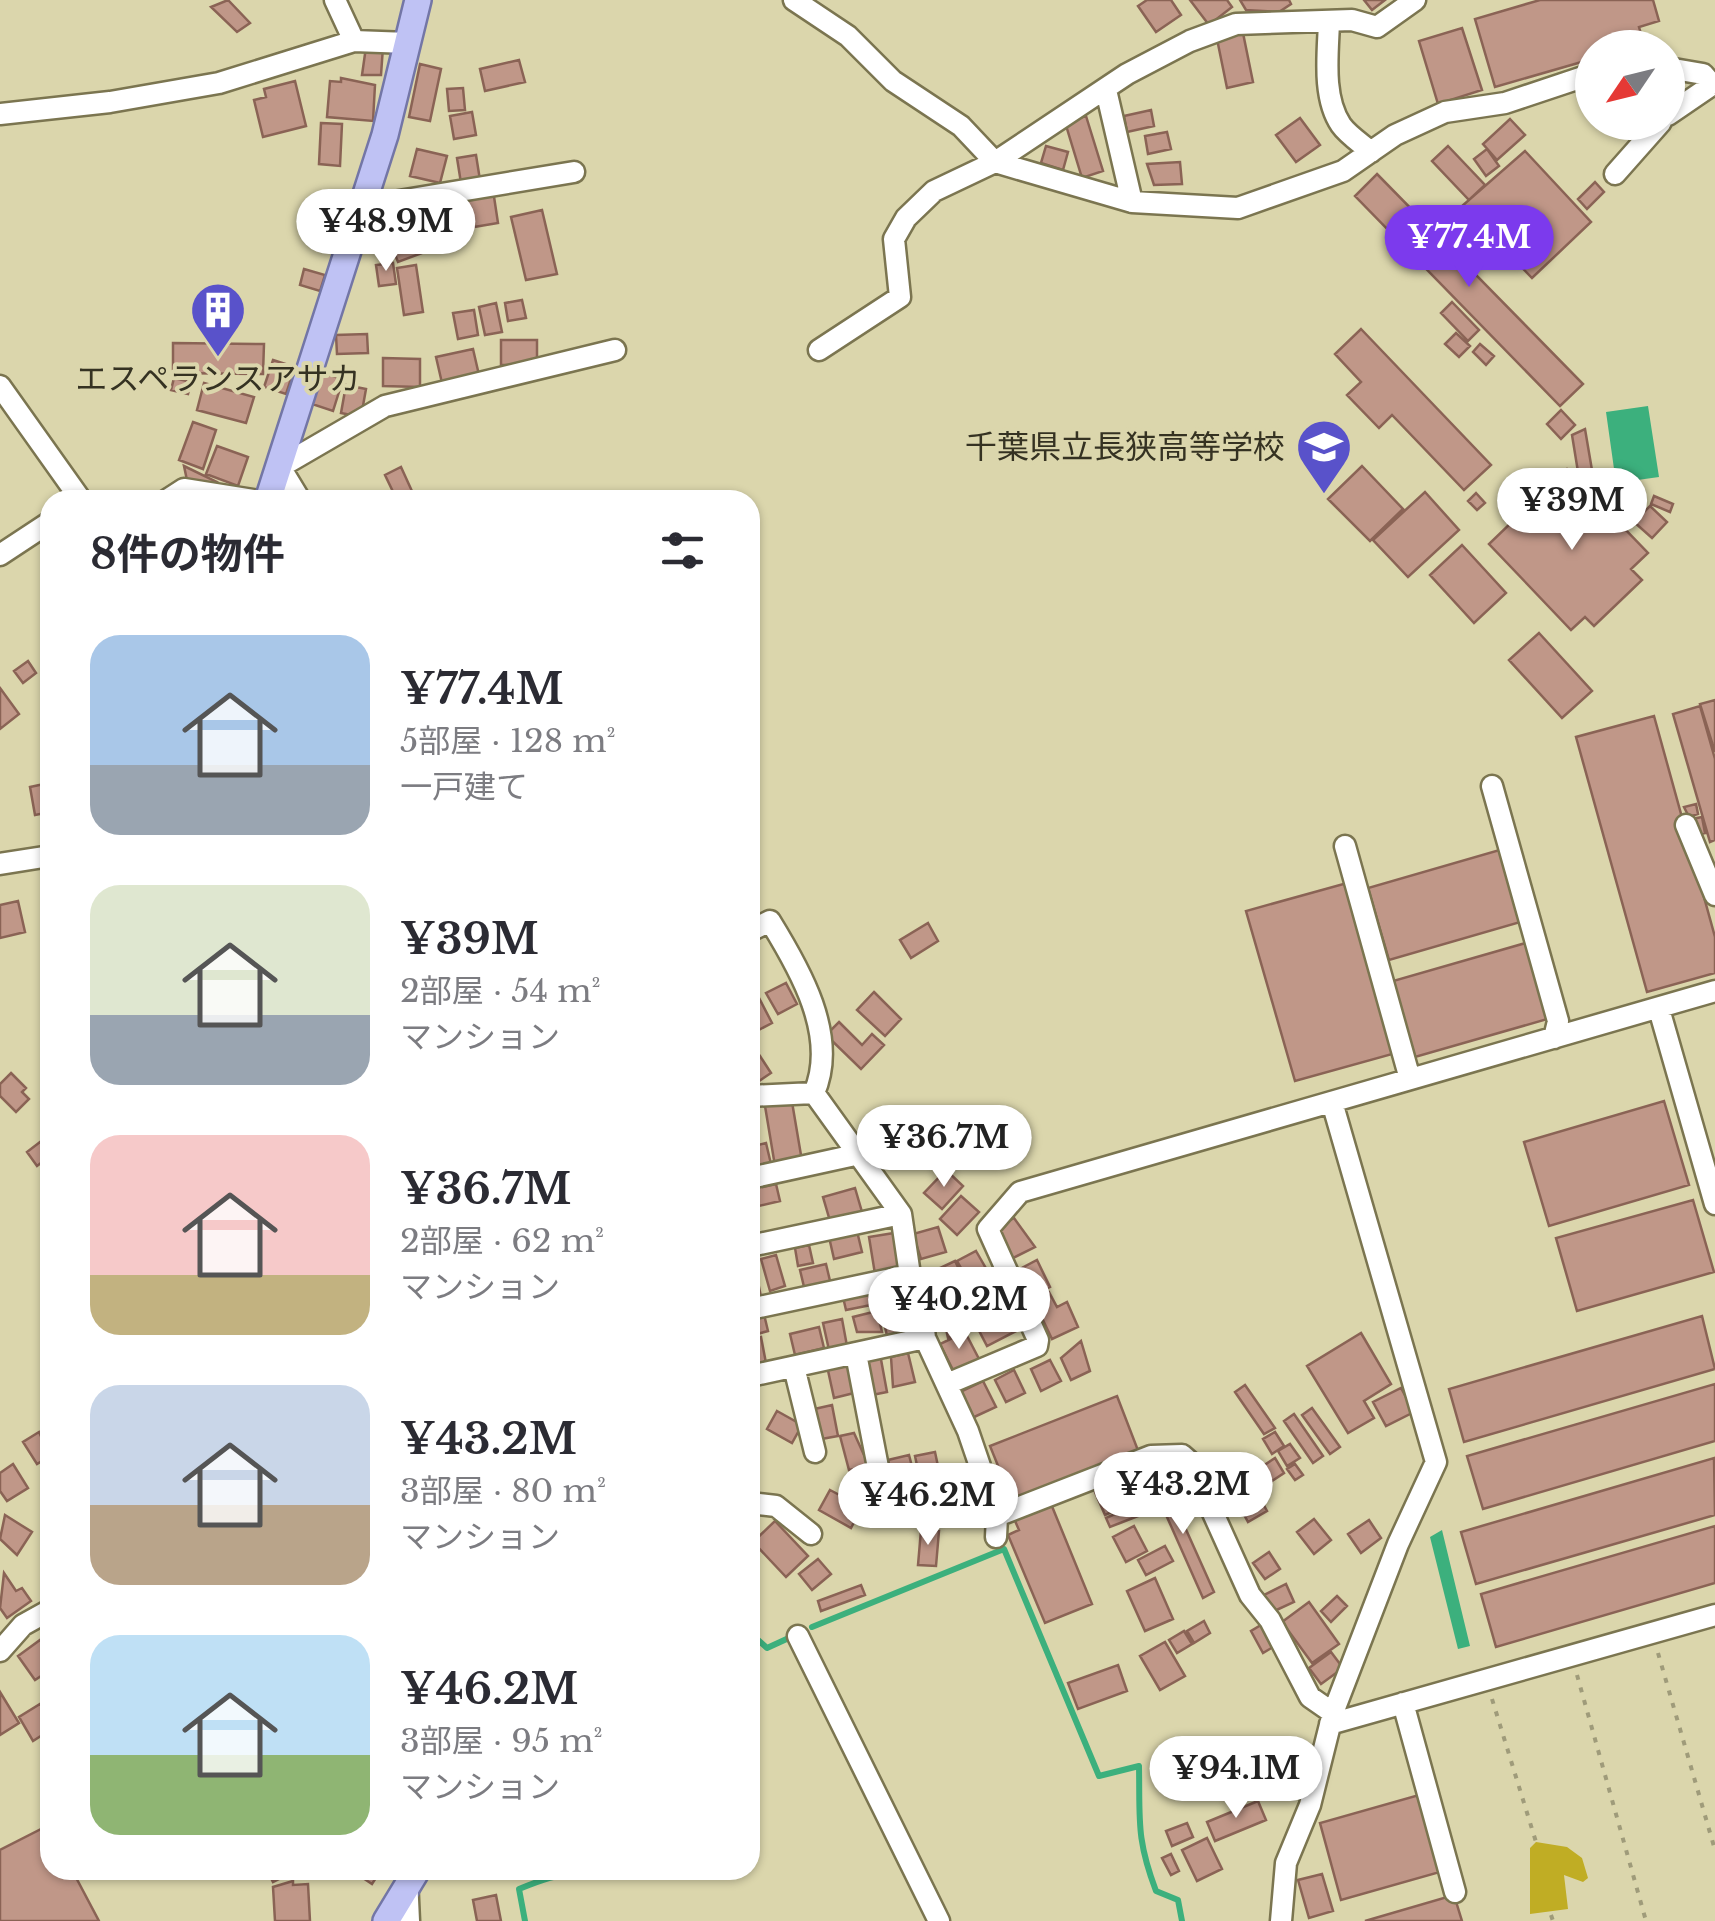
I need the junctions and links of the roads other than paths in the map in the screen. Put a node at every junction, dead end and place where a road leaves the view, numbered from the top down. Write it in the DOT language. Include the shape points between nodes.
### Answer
graph roads {
  1 [pos="336,0"];
  2 [pos="418,0"];
  3 [pos="794,0"];
  4 [pos="1415,0"];
  5 [pos="1329,22"];
  6 [pos="354,40"];
  7 [pos="408,43"];
  8 [pos="1685,71"];
  9 [pos="1575,80"];
  10 [pos="1714,84"];
  11 [pos="1106,90"];
  12 [pos="1685,104"];
  13 [pos="0,114"];
  14 [pos="1645,140"];
  15 [pos="1371,152"];
  16 [pos="995,162"];
  17 [pos="574,172"];
  18 [pos="1616,174"];
  19 [pos="1132,202"];
  20 [pos="363,206"];
  21 [pos="615,350"];
  22 [pos="819,350"];
  23 [pos="0,386"];
  24 [pos="280,467"];
  25 [pos="75,490"];
  26 [pos="272,490"];
  27 [pos="294,490"];
  28 [pos="40,529"];
  29 [pos="0,555"];
  30 [pos="1492,786"];
  31 [pos="1686,825"];
  32 [pos="1345,846"];
  33 [pos="40,858"];
  34 [pos="0,864"];
  35 [pos="1714,886"];
  36 [pos="760,926"];
  37 [pos="1715,990"];
  38 [pos="1659,1008"];
  39 [pos="1554,1038"];
  40 [pos="1410,1080"];
  41 [pos="814,1092"];
  42 [pos="760,1095"];
  43 [pos="1332,1102"];
  44 [pos="854,1155"];
  45 [pos="760,1176"];
  46 [pos="1715,1204"];
  47 [pos="901,1214"];
  48 [pos="760,1244"];
  49 [pos="910,1275"];
  50 [pos="760,1307"];
  51 [pos="925,1338"];
  52 [pos="856,1354"];
  53 [pos="794,1367"];
  54 [pos="760,1374"];
  55 [pos="946,1384"];
  56 [pos="815,1452"];
  57 [pos="882,1488"];
  58 [pos="760,1504"];
  59 [pos="811,1534"];
  60 [pos="40,1615"];
  61 [pos="1715,1615"];
  62 [pos="798,1636"];
  63 [pos="0,1651"];
  64 [pos="1403,1703"];
  65 [pos="1332,1718"];
  66 [pos="407,1880"];
  67 [pos="410,1880"];
  68 [pos="1455,1892"];
  69 [pos="386,1921"];
  70 [pos="410,1921"];
  71 [pos="938,1921"];
  72 [pos="1280,1921"];
  1 -- 6 [label="street"];
  2 -- 7 [label="main road"];
  3 -- 16 [label="street" via="848,36 893,82 962,126"];
  4 -- 5 [label="street" via="1377,27"];
  5 -- 11 [label="street" via="1236,24 1190,41"];
  5 -- 15 [label="street" via="1335,109 1341,125"];
  6 -- 7 [label="street"];
  6 -- 13 [label="street" via="219,83"];
  7 -- 20 [label="main road"];
  8 -- 10 [label="street"];
  9 -- 15 [label="street" via="1505,104 1445,112"];
  10 -- 12 [label="street"];
  11 -- 16 [label="street"];
  11 -- 19 [label="street"];
  14 -- 18 [label="street"];
  15 -- 19 [label="street" via="1343,171 1238,208"];
  16 -- 19 [label="street"];
  16 -- 22 [label="street" via="934,192 906,218 894,239 900,297"];
  17 -- 20 [label="street"];
  20 -- 24 [label="main road"];
  21 -- 24 [label="street" via="385,406"];
  23 -- 25 [label="street"];
  24 -- 26 [label="main road"];
  24 -- 27 [label="street"];
  28 -- 29 [label="street"];
  30 -- 39 [label="street" via="1558,1021"];
  31 -- 35 [label="street"];
  32 -- 40 [label="street"];
  33 -- 34 [label="street"];
  36 -- 41 [label="street" via="770,920 808,988 820,1074"];
  37 -- 38 [label="street"];
  38 -- 39 [label="street"];
  38 -- 46 [label="street"];
  39 -- 40 [label="street"];
  40 -- 43 [label="street"];
  41 -- 42 [label="street"];
  41 -- 44 [label="street"];
  43 -- 55 [label="street" via="1020,1192 988,1230 1037,1346"];
  43 -- 65 [label="street" via="1436,1462"];
  44 -- 45 [label="street"];
  44 -- 47 [label="street"];
  47 -- 48 [label="street"];
  47 -- 49 [label="street"];
  49 -- 50 [label="street"];
  49 -- 51 [label="street" via="920,1289"];
  51 -- 52 [label="street"];
  51 -- 55 [label="street"];
  52 -- 53 [label="street"];
  52 -- 57 [label="street"];
  53 -- 54 [label="street"];
  53 -- 56 [label="street"];
  55 -- 65 [label="street" via="968,1431 996,1526 1151,1456 1182,1455 1250,1595 1310,1698"];
  58 -- 59 [label="street" via="776,1506"];
  60 -- 63 [label="street"];
  61 -- 64 [label="street"];
  62 -- 71 [label="street"];
  64 -- 65 [label="street"];
  64 -- 68 [label="street"];
  65 -- 72 [label="street" via="1310,1805 1286,1862"];
  66 -- 69 [label="main road"];
  67 -- 70 [label="street"];
}
